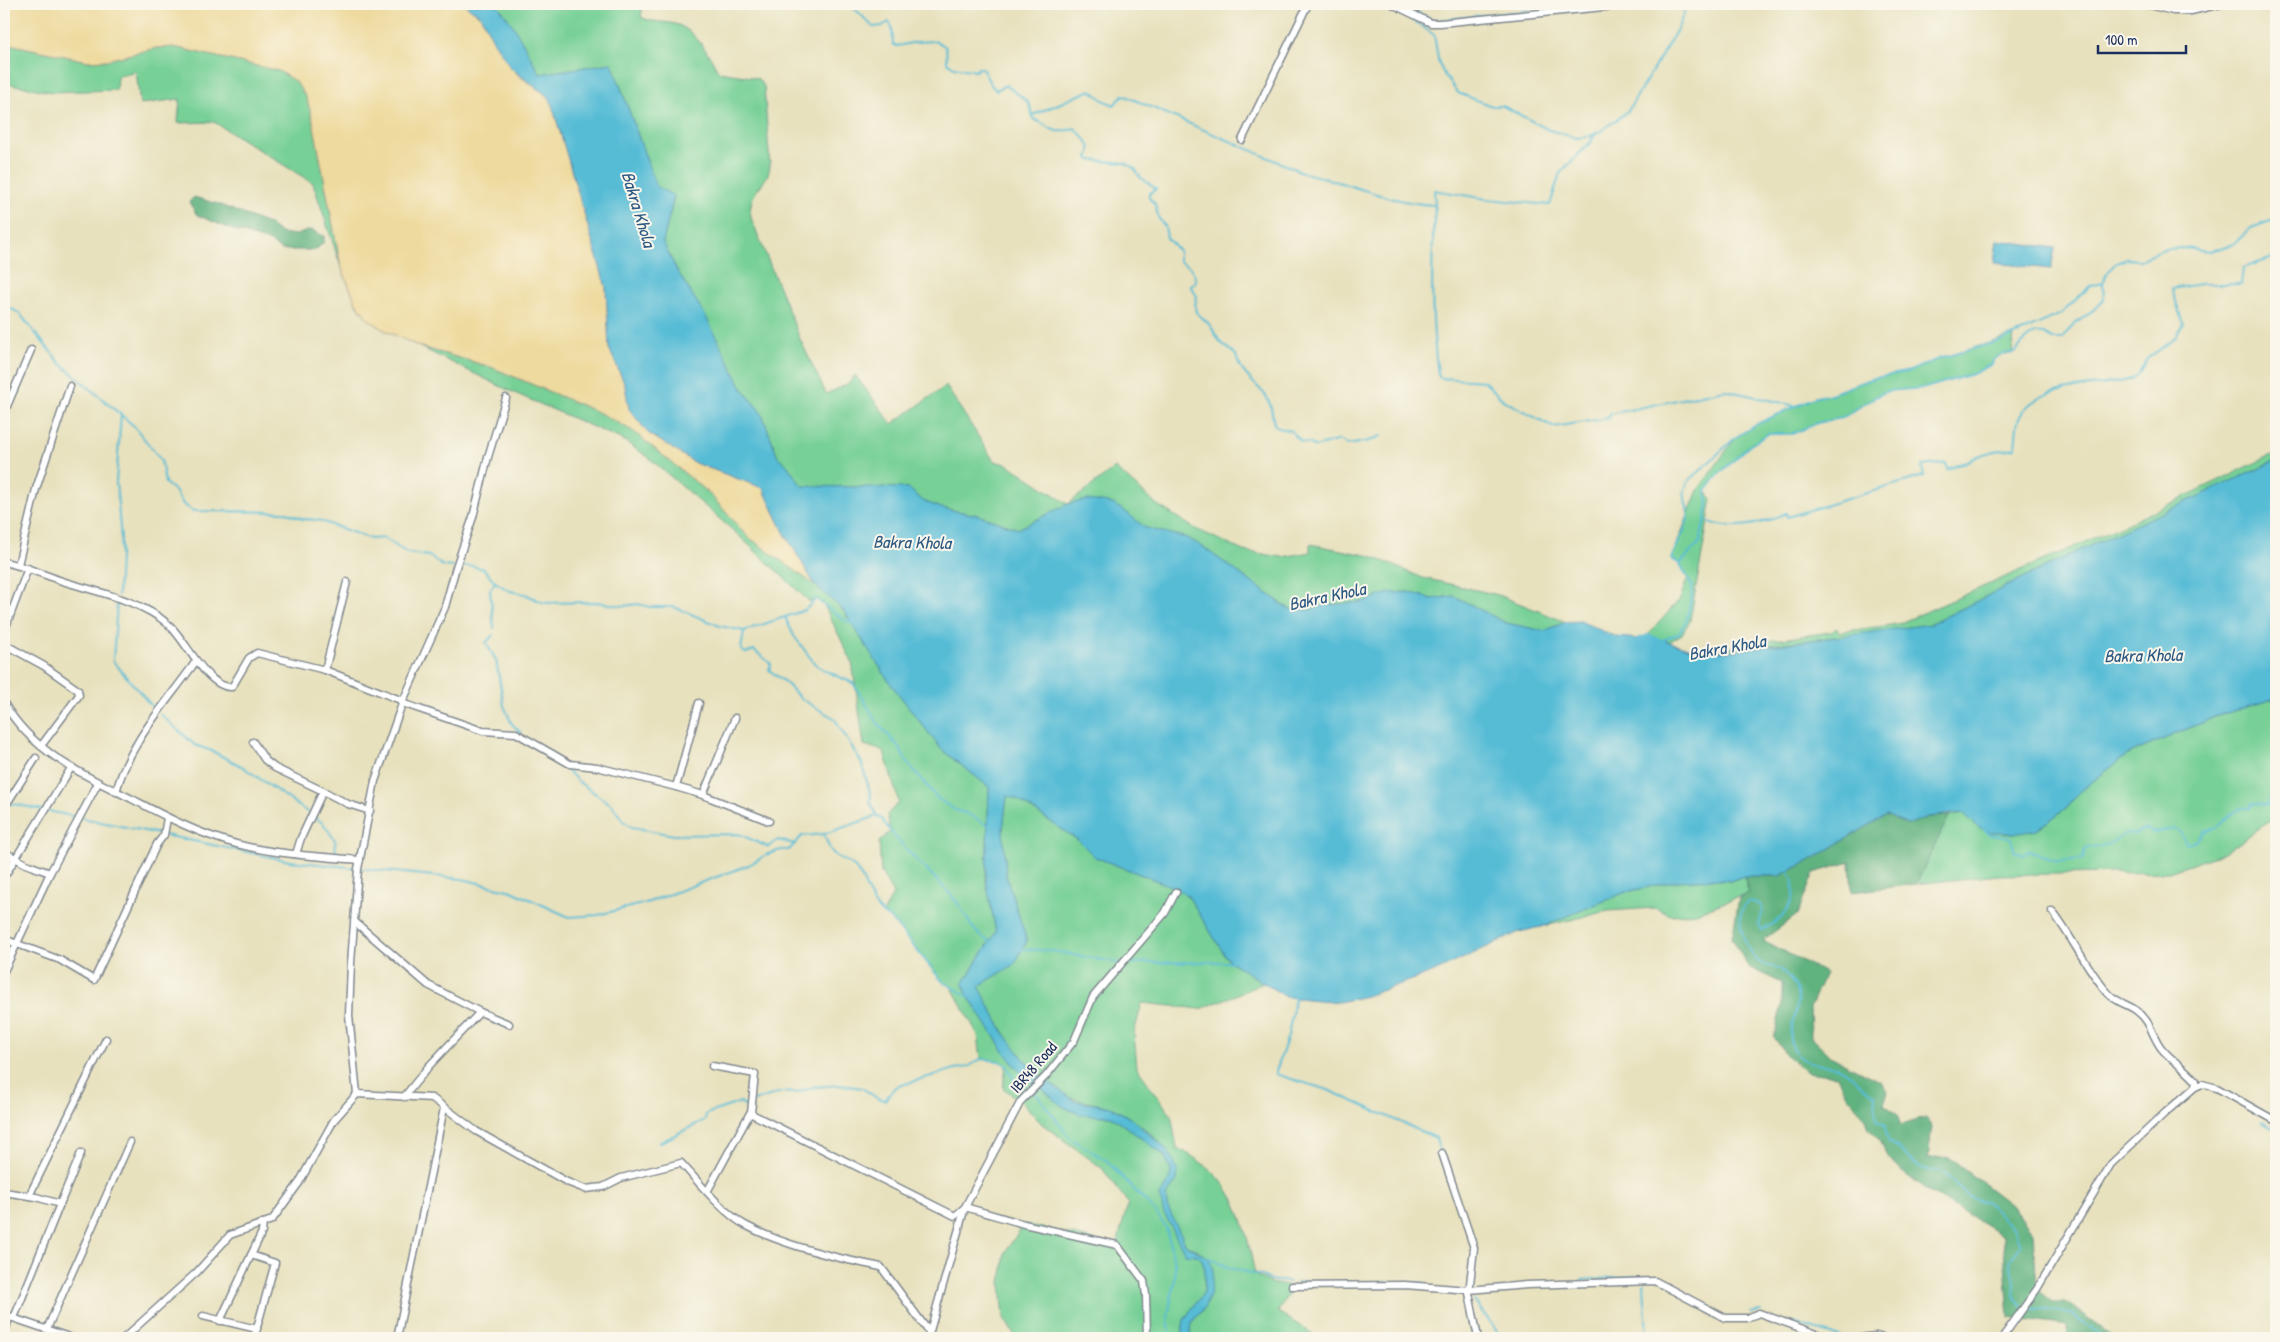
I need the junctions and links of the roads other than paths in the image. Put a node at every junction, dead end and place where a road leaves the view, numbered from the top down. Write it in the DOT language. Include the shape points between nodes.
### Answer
graph roads {
  1 [pos="1308,4"];
  2 [pos="1392,4"];
  3 [pos="1634,4"];
  4 [pos="2145,4"];
  5 [pos="2221,4"];
  6 [pos="1242,140"];
  7 [pos="31,350"];
  8 [pos="70,386"];
  9 [pos="506,398"];
  10 [pos="4,413"];
  11 [pos="4,562"];
  12 [pos="18,565"];
  13 [pos="28,568"];
  14 [pos="347,582"];
  15 [pos="4,632"];
  16 [pos="4,644"];
  17 [pos="196,661"];
  18 [pos="325,670"];
  19 [pos="403,702"];
  20 [pos="4,703"];
  21 [pos="699,703"];
  22 [pos="735,718"];
  23 [pos="253,742"];
  24 [pos="41,746"];
  25 [pos="36,758"];
  26 [pos="70,768"];
  27 [pos="98,783"];
  28 [pos="676,787"];
  29 [pos="323,791"];
  30 [pos="116,792"];
  31 [pos="703,795"];
  32 [pos="4,808"];
  33 [pos="370,812"];
  34 [pos="168,818"];
  35 [pos="769,821"];
  36 [pos="4,852"];
  37 [pos="296,854"];
  38 [pos="16,858"];
  39 [pos="360,860"];
  40 [pos="50,873"];
  41 [pos="4,877"];
  42 [pos="1176,892"];
  43 [pos="2052,911"];
  44 [pos="355,922"];
  45 [pos="4,939"];
  46 [pos="18,944"];
  47 [pos="4,971"];
  48 [pos="480,1012"];
  49 [pos="509,1024"];
  50 [pos="106,1039"];
  51 [pos="712,1066"];
  52 [pos="2195,1087"];
  53 [pos="357,1094"];
  54 [pos="404,1097"];
  55 [pos="444,1108"];
  56 [pos="751,1113"];
  57 [pos="2276,1121"];
  58 [pos="130,1142"];
  59 [pos="80,1153"];
  60 [pos="1442,1153"];
  61 [pos="708,1190"];
  62 [pos="4,1192"];
  63 [pos="29,1196"];
  64 [pos="60,1204"];
  65 [pos="965,1207"];
  66 [pos="263,1223"];
  67 [pos="251,1255"];
  68 [pos="1292,1286"];
  69 [pos="1469,1290"];
  70 [pos="9,1316"];
  71 [pos="203,1316"];
  72 [pos="220,1321"];
  73 [pos="47,1329"];
  74 [pos="257,1329"];
  75 [pos="929,1335"];
  76 [pos="4,1338"];
  77 [pos="72,1338"];
  78 [pos="124,1338"];
  79 [pos="254,1338"];
  80 [pos="397,1338"];
  81 [pos="1147,1338"];
  82 [pos="1478,1338"];
  83 [pos="1828,1338"];
  84 [pos="1859,1338"];
  85 [pos="1883,1338"];
  86 [pos="2002,1338"];
  1 -- 6 [label="street"];
  2 -- 3 [label="street" via="1440,23"];
  4 -- 5 [label="street" via="2173,11"];
  7 -- 10 [label="street"];
  8 -- 12 [label="street" via="34,496"];
  9 -- 19 [label="street" via="445,607"];
  11 -- 12 [label="street"];
  12 -- 13 [label="street"];
  13 -- 15 [label="street"];
  13 -- 17 [label="street" via="118,599 156,616 170,625"];
  14 -- 18 [label="street"];
  16 -- 24 [label="street" via="78,690 79,694"];
  17 -- 18 [label="street" via="226,687 232,686 249,658 257,653"];
  17 -- 30 [label="street" via="142,734"];
  18 -- 19 [label="street"];
  19 -- 28 [label="street" via="483,731 516,734 570,764 597,767"];
  19 -- 33 [label="street" via="380,764"];
  20 -- 24 [label="street"];
  21 -- 28 [label="street"];
  22 -- 31 [label="street"];
  23 -- 29 [label="street" via="265,760 276,768"];
  24 -- 26 [label="street"];
  25 -- 32 [label="street"];
  26 -- 27 [label="street"];
  26 -- 38 [label="street"];
  27 -- 30 [label="street"];
  27 -- 40 [label="street"];
  28 -- 31 [label="street"];
  29 -- 33 [label="street"];
  29 -- 37 [label="street"];
  30 -- 34 [label="street"];
  31 -- 35 [label="street"];
  33 -- 39 [label="street"];
  34 -- 37 [label="street" via="215,838"];
  34 -- 46 [label="street" via="164,834 94,980 60,960"];
  36 -- 38 [label="street"];
  37 -- 39 [label="street"];
  38 -- 40 [label="street"];
  38 -- 41 [label="street"];
  39 -- 44 [label="street"];
  40 -- 46 [label="street"];
  42 -- 65 [label="street, IBR48 Road" via="1164,913 1093,997 1074,1041 1021,1101"];
  43 -- 52 [label="street" via="2098,981 2117,1002 2136,1010 2148,1022 2160,1048 2196,1080"];
  44 -- 48 [label="street" via="428,985"];
  44 -- 53 [label="street" via="349,1015"];
  45 -- 46 [label="street"];
  46 -- 47 [label="street"];
  48 -- 49 [label="street"];
  48 -- 54 [label="street"];
  50 -- 63 [label="street"];
  51 -- 56 [label="street" via="755,1074"];
  52 -- 57 [label="street" via="2202,1084 2217,1088"];
  52 -- 86 [label="street" via="2111,1164 2037,1289"];
  53 -- 54 [label="street"];
  53 -- 66 [label="street" via="334,1120 299,1183 277,1214"];
  54 -- 55 [label="street" via="432,1098"];
  55 -- 61 [label="street" via="476,1131 585,1189 603,1187 621,1178 681,1163"];
  55 -- 80 [label="street"];
  56 -- 61 [label="street"];
  56 -- 65 [label="street" via="955,1216"];
  58 -- 73 [label="street"];
  59 -- 64 [label="street"];
  60 -- 69 [label="street" via="1474,1244"];
  61 -- 75 [label="street" via="744,1224 839,1258 881,1266"];
  62 -- 63 [label="street"];
  63 -- 64 [label="street"];
  64 -- 70 [label="street"];
  65 -- 75 [label="street, IBR48 Road"];
  65 -- 81 [label="street" via="1117,1245 1144,1281"];
  66 -- 67 [label="street"];
  66 -- 78 [label="street" via="230,1235 197,1272"];
  67 -- 72 [label="street"];
  67 -- 74 [label="street" via="275,1262"];
  68 -- 69 [label="street" via="1405,1285"];
  69 -- 82 [label="street"];
  69 -- 83 [label="street" via="1655,1281 1725,1318 1748,1318 1759,1313"];
  70 -- 73 [label="street"];
  70 -- 76 [label="street"];
  71 -- 72 [label="street"];
  72 -- 74 [label="street"];
  73 -- 77 [label="street"];
  74 -- 79 [label="street"];
  84 -- 85 [label="street"];
}
